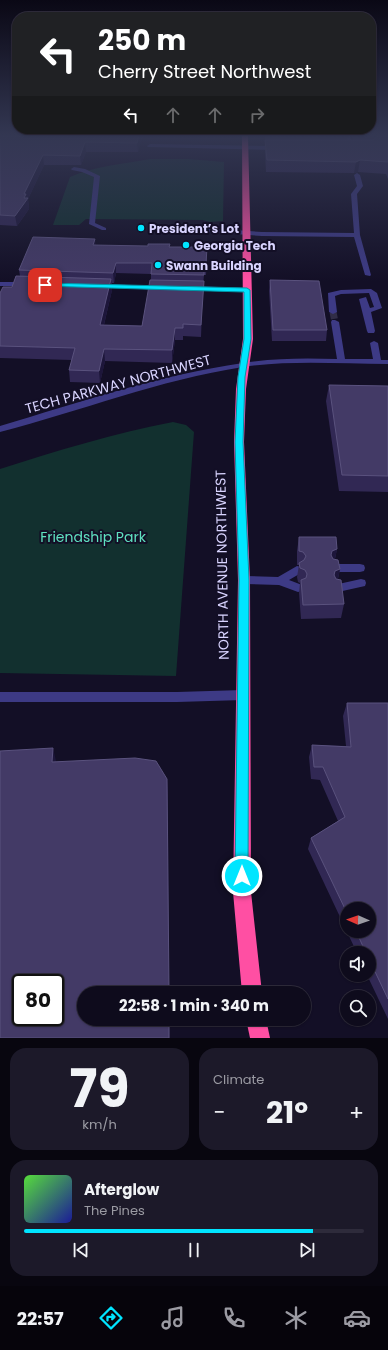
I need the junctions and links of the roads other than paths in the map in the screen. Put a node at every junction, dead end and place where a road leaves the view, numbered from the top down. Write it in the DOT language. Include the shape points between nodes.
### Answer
graph roads {
  1 [pos="98,184"];
  2 [pos="245,184"];
  3 [pos="360,184"];
  4 [pos="104,229"];
  5 [pos="206,230"];
  6 [pos="246,232"];
  7 [pos="357,235"];
  8 [pos="368,275"];
  9 [pos="0,284"];
  10 [pos="32,285"];
  11 [pos="94,286"];
  12 [pos="247,290"];
  13 [pos="363,299"];
  14 [pos="367,311"];
  15 [pos="334,312"];
  16 [pos="335,322"];
  17 [pos="371,331"];
  18 [pos="374,343"];
  19 [pos="341,362"];
  20 [pos="377,362"];
  21 [pos="388,362"];
  22 [pos="243,366"];
  23 [pos="0,429"];
  24 [pos="335,568"];
  25 [pos="360,568"];
  26 [pos="297,570"];
  27 [pos="244,580"];
  28 [pos="280,581"];
  29 [pos="362,583"];
  30 [pos="298,588"];
  31 [pos="338,588"];
  32 [pos="243,695"];
  33 [pos="0,696"];
  34 [pos="251,986"];
  35 [pos="257,1026"];
  36 [pos="260,1038"];
  1 -- 4 [label="street" via="91,213 92,224"];
  2 -- 6 [label="highway, NORTH AVENUE NORTHWEST"];
  3 -- 7 [label="street" via="354,194"];
  5 -- 6 [label="street"];
  6 -- 7 [label="street"];
  6 -- 12 [label="highway, NORTH AVENUE NORTHWEST"];
  7 -- 8 [label="street"];
  9 -- 10 [label="street"];
  11 -- 12 [label="street"];
  12 -- 22 [label="highway, NORTH AVENUE NORTHWEST" via="248,339"];
  13 -- 14 [label="street"];
  14 -- 15 [label="street" via="378,308 371,291 331,295"];
  14 -- 17 [label="street"];
  16 -- 19 [label="street"];
  18 -- 20 [label="street"];
  19 -- 20 [label="street, TECH PARKWAY NORTHWEST"];
  19 -- 22 [label="street, TECH PARKWAY NORTHWEST" via="272,362"];
  20 -- 21 [label="street, TECH PARKWAY NORTHWEST"];
  22 -- 23 [label="street, TECH PARKWAY NORTHWEST" via="134,390"];
  22 -- 27 [label="highway, NORTH AVENUE NORTHWEST" via="239,449"];
  24 -- 25 [label="street"];
  26 -- 28 [label="street"];
  27 -- 28 [label="street"];
  27 -- 32 [label="highway, NORTH AVENUE NORTHWEST"];
  28 -- 30 [label="street"];
  29 -- 31 [label="street"];
  32 -- 33 [label="street"];
  32 -- 34 [label="highway, NORTH AVENUE NORTHWEST" via="242,892"];
  35 -- 36 [label="highway"];
}
